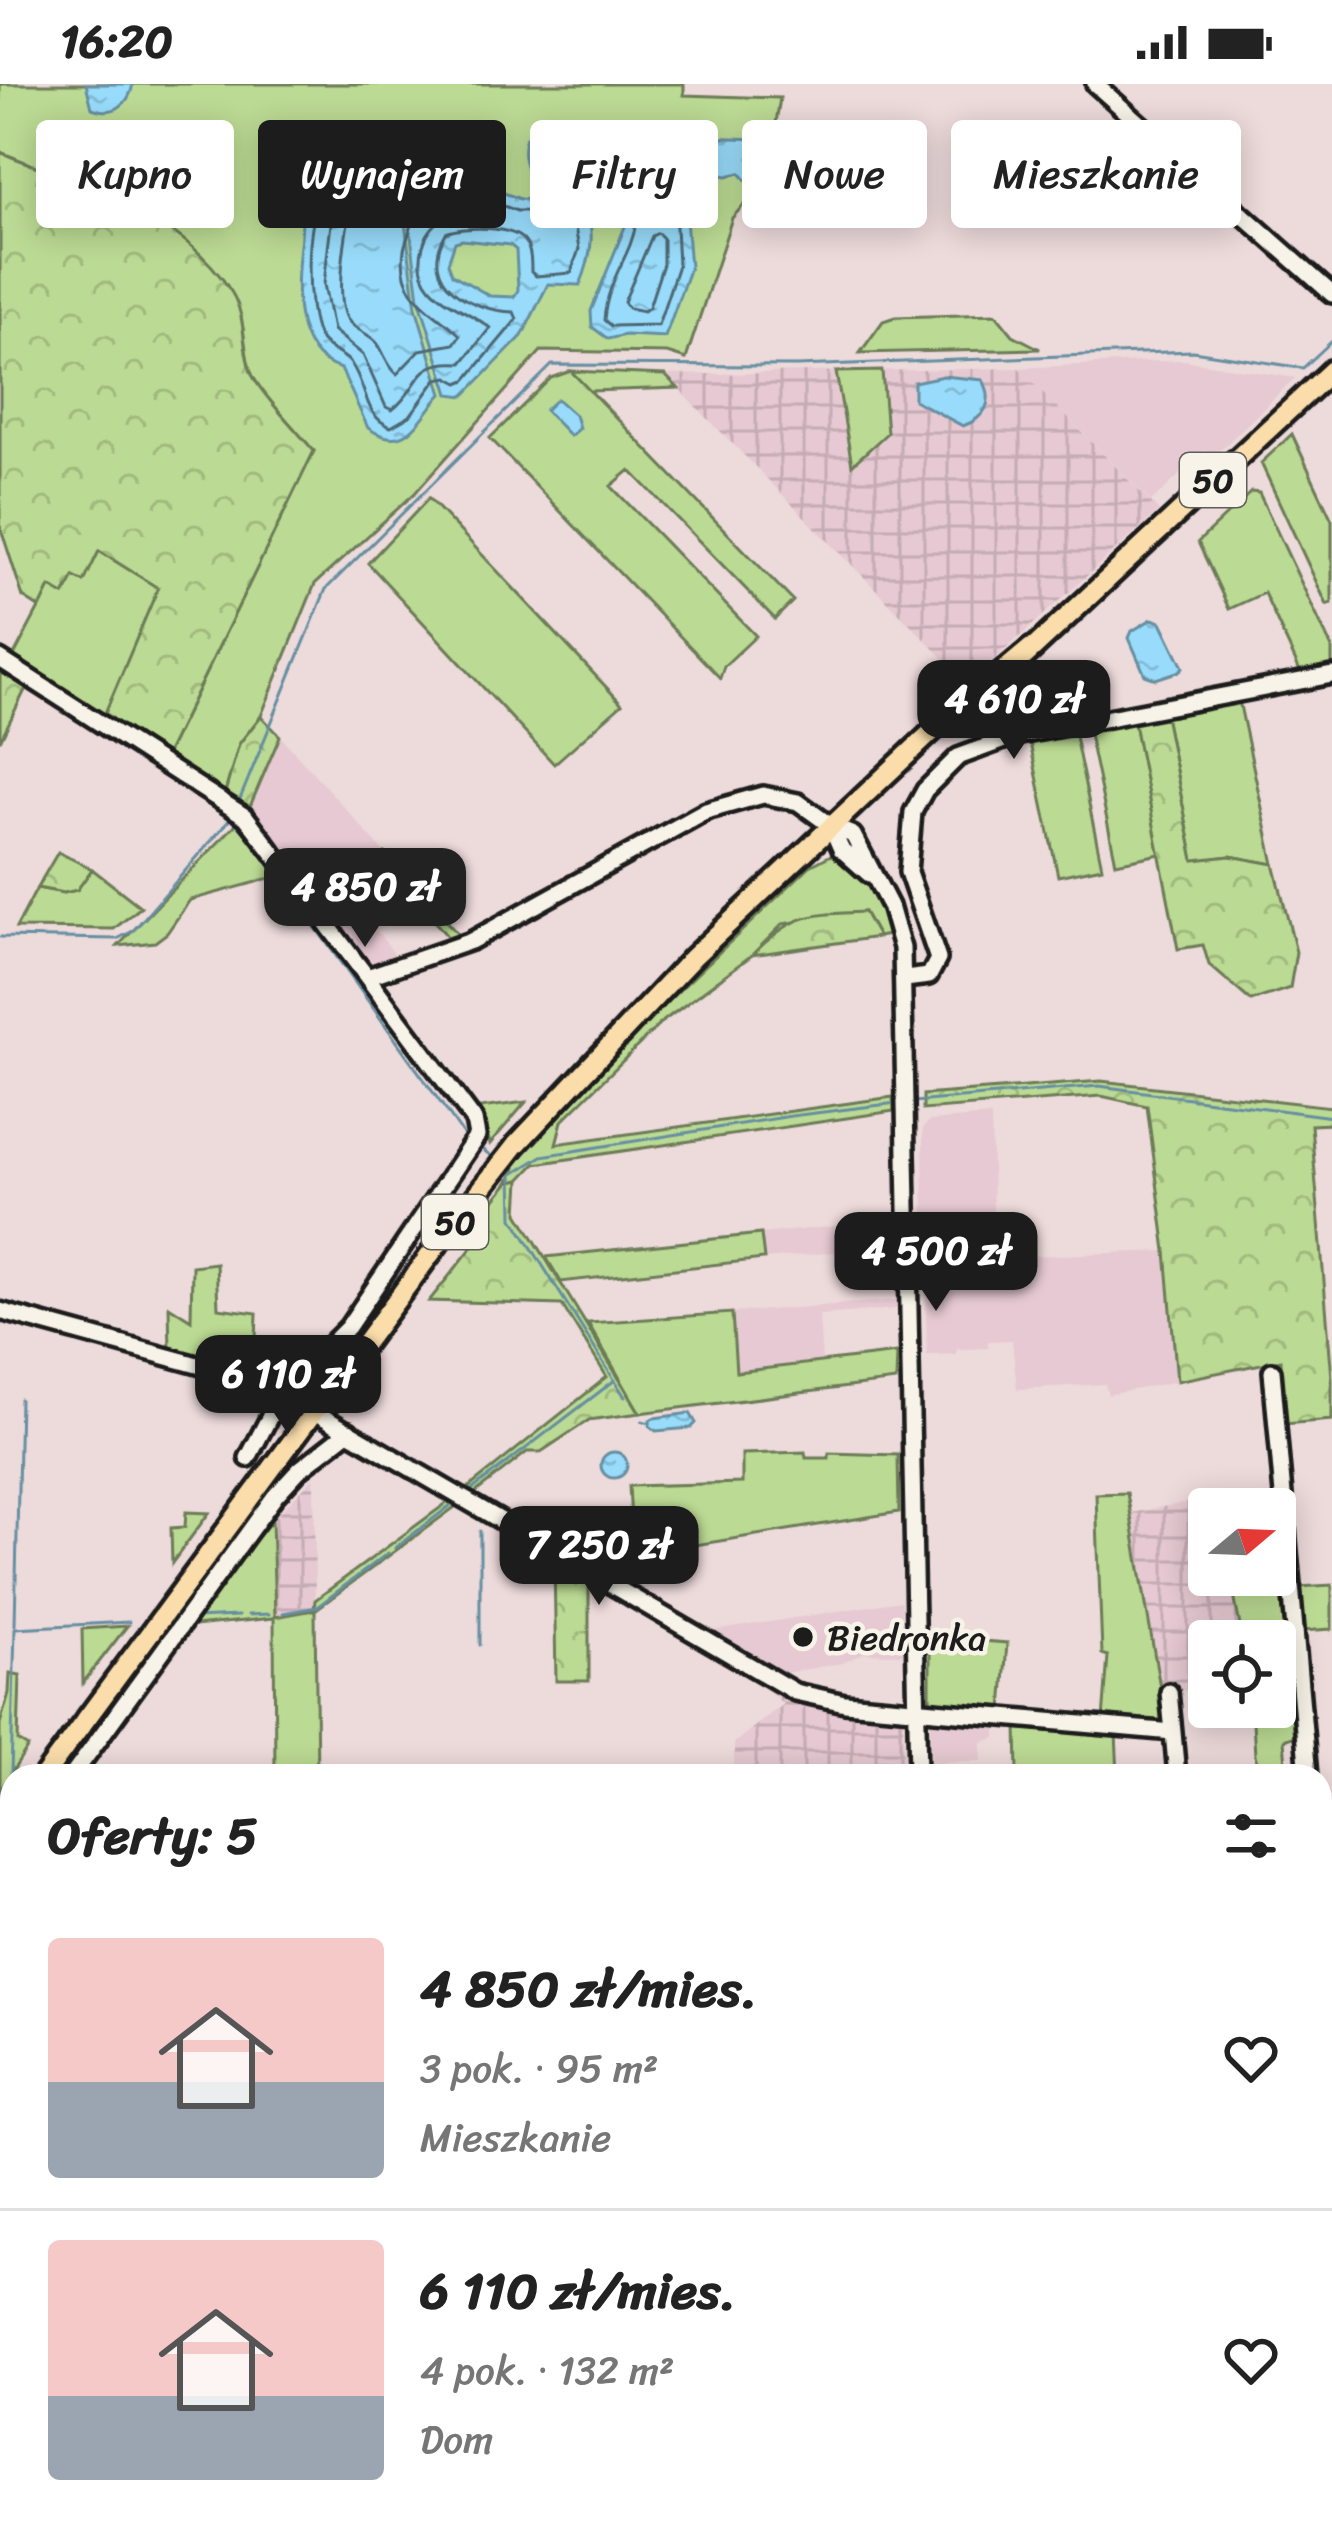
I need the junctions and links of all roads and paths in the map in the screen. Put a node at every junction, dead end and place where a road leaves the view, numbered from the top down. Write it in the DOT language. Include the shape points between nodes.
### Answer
graph roads {
  1 [pos="1095,84"];
  2 [pos="1332,294"];
  3 [pos="1332,370"];
  4 [pos="0,659"];
  5 [pos="1332,676"];
  6 [pos="837,832"];
  7 [pos="367,976"];
  8 [pos="905,980"];
  9 [pos="0,1311"];
  10 [pos="1272,1371"];
  11 [pos="282,1393"];
  12 [pos="314,1410"];
  13 [pos="349,1431"];
  14 [pos="248,1458"];
  15 [pos="1169,1692"];
  16 [pos="916,1708"];
  17 [pos="1173,1732"];
  18 [pos="53,1764"];
  19 [pos="81,1764"];
  20 [pos="918,1764"];
  21 [pos="1176,1764"];
  22 [pos="1307,1764"];
  1 -- 2 [label="street"];
  3 -- 6 [label="main road, 50" via="986,684"];
  4 -- 7 [label="street" via="246,818"];
  5 -- 8 [label="street" via="1015,736 958,757 913,812 908,872 938,959 929,976"];
  6 -- 7 [label="street" via="778,796 728,802 471,941"];
  6 -- 8 [label="street" via="896,919"];
  6 -- 12 [label="main road, 50" via="693,957 608,1045 493,1173"];
  7 -- 11 [label="street" via="474,1120 477,1136 348,1327"];
  8 -- 16 [label="street"];
  9 -- 11 [label="street"];
  10 -- 22 [label="street"];
  11 -- 12 [label="street"];
  11 -- 14 [label="street"];
  12 -- 13 [label="street"];
  12 -- 18 [label="main road, 50"];
  13 -- 16 [label="street" via="783,1686 818,1699"];
  13 -- 19 [label="street" via="275,1496"];
  15 -- 17 [label="street"];
  16 -- 17 [label="street"];
  16 -- 20 [label="street"];
  17 -- 21 [label="street"];
}
